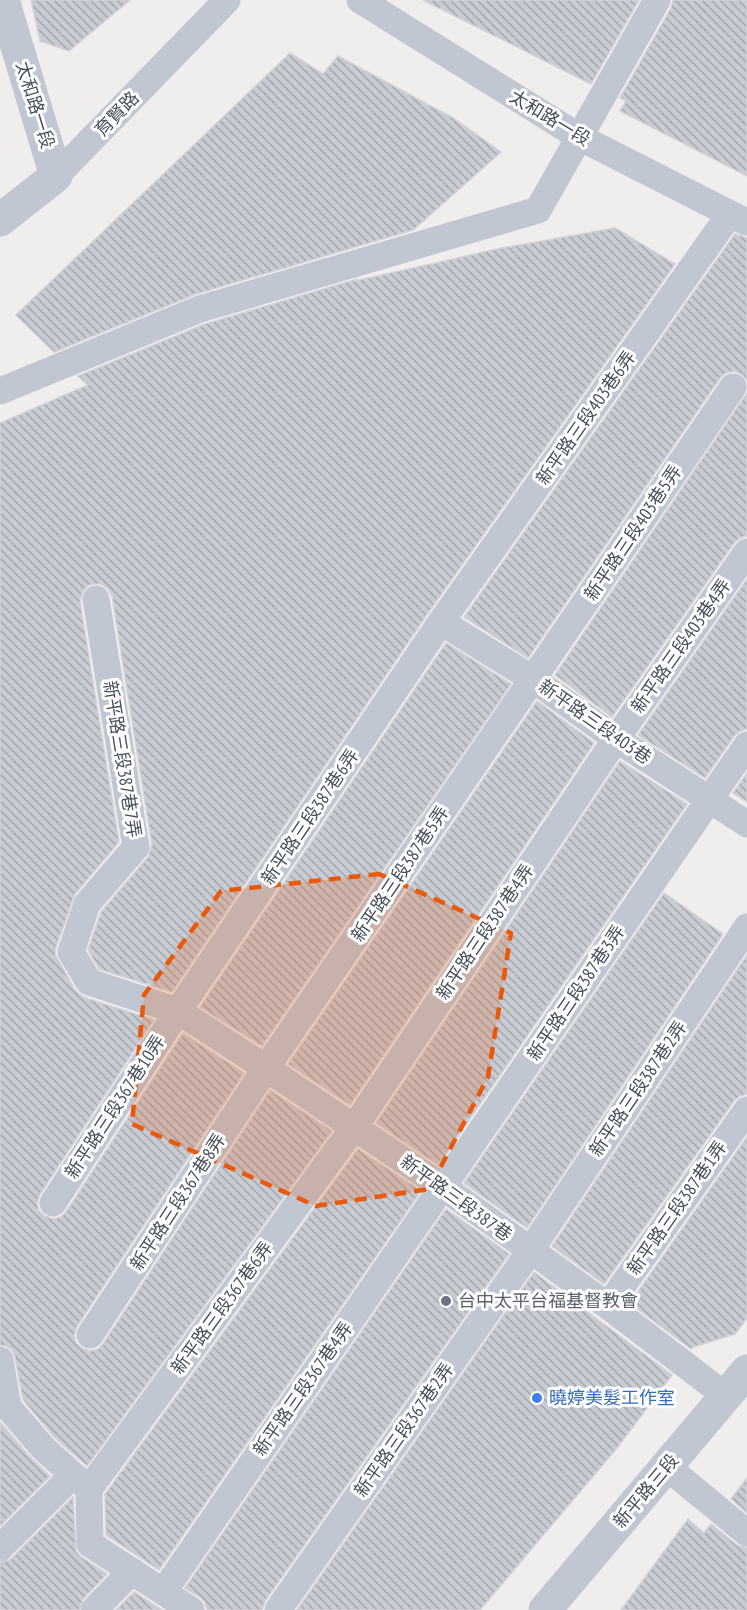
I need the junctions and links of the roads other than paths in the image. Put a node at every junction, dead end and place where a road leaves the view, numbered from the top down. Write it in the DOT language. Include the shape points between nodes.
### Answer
graph roads {
  1 [pos="3,0"];
  2 [pos="227,0"];
  3 [pos="360,0"];
  4 [pos="657,0"];
  5 [pos="581,138"];
  6 [pos="56,176"];
  7 [pos="739,218"];
  8 [pos="0,220"];
  9 [pos="733,387"];
  10 [pos="0,391"];
  11 [pos="747,552"];
  12 [pos="96,599"];
  13 [pos="441,622"];
  14 [pos="533,679"];
  15 [pos="616,739"];
  16 [pos="747,745"];
  17 [pos="709,799"];
  18 [pos="747,824"];
  19 [pos="747,927"];
  20 [pos="178,1011"];
  21 [pos="266,1068"];
  22 [pos="747,1110"];
  23 [pos="355,1126"];
  24 [pos="443,1187"];
  25 [pos="53,1203"];
  26 [pos="530,1251"];
  27 [pos="608,1306"];
  28 [pos="90,1335"];
  29 [pos="0,1360"];
  30 [pos="747,1371"];
  31 [pos="726,1396"];
  32 [pos="667,1467"];
  33 [pos="81,1482"];
  34 [pos="747,1533"];
  35 [pos="0,1548"];
  36 [pos="132,1571"];
  37 [pos="164,1591"];
  38 [pos="94,1610"];
  39 [pos="191,1610"];
  40 [pos="278,1610"];
  41 [pos="545,1610"];
  1 -- 6 [label="street, 太和路一段"];
  2 -- 6 [label="lane, 育賢路"];
  3 -- 5 [label="lane, 太和路一段"];
  4 -- 5 [label="lane"];
  5 -- 7 [label="lane, 太和路一段"];
  5 -- 10 [label="lane" via="537,210 200,309"];
  6 -- 8 [label="street, 育賢路"];
  7 -- 13 [label="lane, 新平路三段403巷6弄"];
  9 -- 14 [label="lane, 新平路三段403巷5弄"];
  11 -- 15 [label="lane, 新平路三段403巷4弄"];
  12 -- 20 [label="lane, 新平路三段387巷7弄" via="136,847 87,904 71,952 89,982"];
  13 -- 14 [label="lane, 新平路三段403巷"];
  13 -- 20 [label="lane, 新平路三段387巷6弄"];
  14 -- 15 [label="lane, 新平路三段403巷"];
  14 -- 21 [label="lane, 新平路三段387巷5弄"];
  15 -- 17 [label="lane, 新平路三段403巷"];
  15 -- 23 [label="lane, 新平路三段387巷4弄"];
  16 -- 17 [label="lane, 新平路三段387巷3弄"];
  17 -- 18 [label="lane, 新平路三段403巷"];
  17 -- 24 [label="lane, 新平路三段387巷3弄"];
  19 -- 26 [label="lane, 新平路三段387巷2弄"];
  20 -- 21 [label="lane, 新平路三段387巷"];
  20 -- 25 [label="lane, 新平路三段367巷10弄"];
  21 -- 23 [label="lane, 新平路三段387巷"];
  21 -- 28 [label="lane, 新平路三段367巷8弄"];
  22 -- 27 [label="lane, 新平路三段387巷1弄"];
  23 -- 24 [label="lane, 新平路三段387巷"];
  23 -- 33 [label="lane, 新平路三段367巷6弄"];
  24 -- 26 [label="lane, 新平路三段387巷"];
  24 -- 37 [label="lane, 新平路三段367巷4弄"];
  26 -- 27 [label="lane, 新平路三段387巷"];
  26 -- 40 [label="lane, 新平路三段367巷2弄"];
  27 -- 31 [label="lane, 新平路三段387巷"];
  29 -- 33 [label="lane" via="9,1407 44,1449"];
  30 -- 31 [label="street, 新平路三段"];
  31 -- 32 [label="street, 新平路三段"];
  32 -- 34 [label="lane"];
  32 -- 41 [label="street, 新平路三段"];
  33 -- 35 [label="lane, 新平路三段367巷6弄"];
  33 -- 36 [label="lane" via="90,1544"];
  36 -- 37 [label="lane"];
  36 -- 38 [label="lane"];
  37 -- 39 [label="lane"];
}
